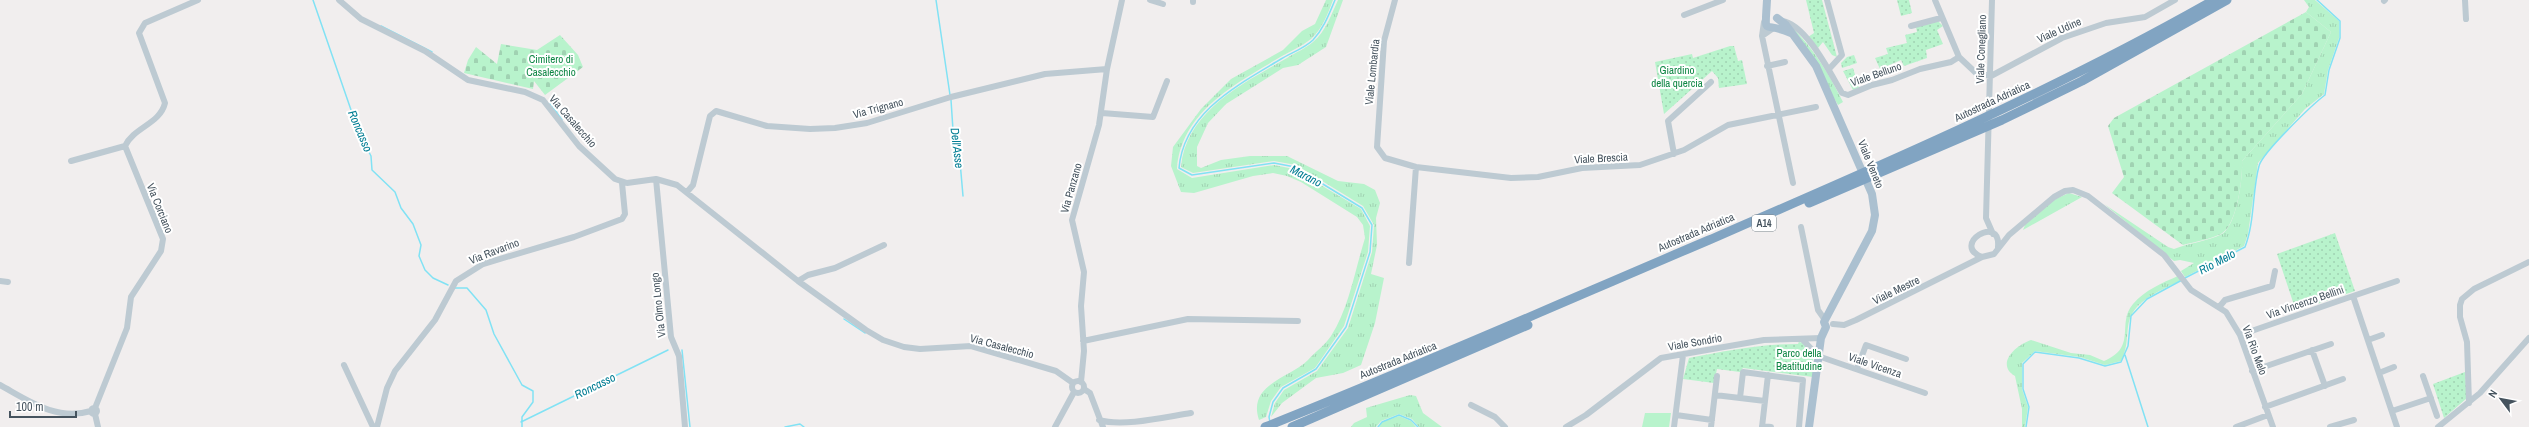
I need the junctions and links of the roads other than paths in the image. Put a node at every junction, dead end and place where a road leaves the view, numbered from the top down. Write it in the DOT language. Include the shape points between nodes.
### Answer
graph roads {
  1 [pos="198,0"];
  2 [pos="339,0"];
  3 [pos="1122,0"];
  4 [pos="1150,0"];
  5 [pos="1395,0"];
  6 [pos="1723,0"];
  7 [pos="1768,0"];
  8 [pos="1827,0"];
  9 [pos="1935,0"];
  10 [pos="1992,0"];
  11 [pos="2175,0"];
  12 [pos="2214,0"];
  13 [pos="2227,0"];
  14 [pos="2465,0"];
  15 [pos="1163,4"];
  16 [pos="1684,15"];
  17 [pos="1941,18"];
  18 [pos="2466,19"];
  19 [pos="1765,20"];
  20 [pos="1780,24"];
  21 [pos="1911,26"];
  22 [pos="1762,36"];
  23 [pos="1959,57"];
  24 [pos="1785,62"];
  25 [pos="1767,66"];
  26 [pos="1107,69"];
  27 [pos="1829,69"];
  28 [pos="1167,81"];
  29 [pos="1710,82"];
  30 [pos="1816,107"];
  31 [pos="1102,112"];
  32 [pos="1779,116"];
  33 [pos="125,146"];
  34 [pos="1377,147"];
  35 [pos="1674,154"];
  36 [pos="71,161"];
  37 [pos="1416,167"];
  38 [pos="656,179"];
  39 [pos="622,183"];
  40 [pos="1792,183"];
  41 [pos="687,192"];
  42 [pos="1986,218"];
  43 [pos="1801,227"];
  44 [pos="1978,233"];
  45 [pos="2009,235"];
  46 [pos="1994,236"];
  47 [pos="884,245"];
  48 [pos="1998,247"];
  49 [pos="1974,251"];
  50 [pos="1982,257"];
  51 [pos="2529,262"];
  52 [pos="1409,263"];
  53 [pos="1966,265"];
  54 [pos="2275,271"];
  55 [pos="2182,279"];
  56 [pos="0,281"];
  57 [pos="798,281"];
  58 [pos="2397,281"];
  59 [pos="8,282"];
  60 [pos="2353,296"];
  61 [pos="2220,306"];
  62 [pos="1831,307"];
  63 [pos="1818,310"];
  64 [pos="1298,321"];
  65 [pos="1828,322"];
  66 [pos="2240,335"];
  67 [pos="2382,335"];
  68 [pos="1821,338"];
  69 [pos="2529,338"];
  70 [pos="1802,339"];
  71 [pos="2368,340"];
  72 [pos="1083,341"];
  73 [pos="2331,344"];
  74 [pos="2312,350"];
  75 [pos="1683,355"];
  76 [pos="1818,356"];
  77 [pos="1906,359"];
  78 [pos="344,365"];
  79 [pos="2394,367"];
  80 [pos="1857,370"];
  81 [pos="2252,371"];
  82 [pos="2379,373"];
  83 [pos="1768,375"];
  84 [pos="1717,376"];
  85 [pos="2423,376"];
  86 [pos="2344,379"];
  87 [pos="1081,382"];
  88 [pos="1073,383"];
  89 [pos="0,385"];
  90 [pos="2325,386"];
  91 [pos="1084,389"];
  92 [pos="1074,392"];
  93 [pos="1925,393"];
  94 [pos="1715,395"];
  95 [pos="1740,398"];
  96 [pos="2431,398"];
  97 [pos="1765,401"];
  98 [pos="2469,403"];
  99 [pos="1471,405"];
  100 [pos="2265,407"];
  101 [pos="94,411"];
  102 [pos="2392,411"];
  103 [pos="1191,413"];
  104 [pos="1676,415"];
  105 [pos="2268,415"];
  106 [pos="2438,416"];
  107 [pos="1712,420"];
  108 [pos="2354,420"];
  109 [pos="1106,426"];
  110 [pos="1762,426"];
  111 [pos="98,427"];
  112 [pos="373,427"];
  113 [pos="377,427"];
  114 [pos="685,427"];
  115 [pos="1055,427"];
  116 [pos="1116,427"];
  117 [pos="1265,427"];
  118 [pos="1292,427"];
  119 [pos="1505,427"];
  120 [pos="1566,427"];
  121 [pos="1674,427"];
  122 [pos="1711,427"];
  123 [pos="1771,427"];
  124 [pos="1799,427"];
  125 [pos="1809,427"];
  126 [pos="2236,427"];
  127 [pos="2273,427"];
  128 [pos="2330,427"];
  129 [pos="2397,427"];
  130 [pos="2438,427"];
  1 -- 33 [label="street" via="145,23 140,28 139,33 165,103 160,115 140,130"];
  2 -- 39 [label="street, Via Casalecchio" via="361,19 425,51 468,80 525,92 543,100 579,146"];
  3 -- 26 [label="street, Via Panzano"];
  4 -- 15 [label="street"];
  5 -- 34 [label="street, Viale Lombardia" via="1384,41"];
  6 -- 16 [label="street"];
  7 -- 19 [label="main road, Viale Veneto"];
  7 -- 20 [label="main road, Viale Veneto"];
  8 -- 27 [label="street" via="1842,55"];
  9 -- 17 [label="street"];
  10 -- 42 [label="street, Viale Conegliano"];
  11 -- 23 [label="street, Viale Udine" via="2144,17 2106,23 2062,38 1992,76 1976,73"];
  12 -- 117 [label="highway, Autostrada Adriatica / A14" via="2158,32 1991,116 1470,342"];
  13 -- 118 [label="highway, Autostrada Adriatica / A14" via="2082,81 2002,120"];
  14 -- 18 [label="street"];
  17 -- 21 [label="street"];
  17 -- 23 [label="street"];
  19 -- 20 [label="main road"];
  19 -- 20 [label="main road" via="1768,28"];
  19 -- 22 [label="street, Viale Veneto"];
  20 -- 22 [label="street"];
  20 -- 27 [label="street, Viale Belluno" via="1814,48"];
  20 -- 62 [label="main road, Viale Veneto" via="1792,34 1816,66 1872,194 1872,231"];
  22 -- 25 [label="street, Viale Veneto"];
  23 -- 27 [label="street, Viale Belluno" via="1951,62 1920,69 1897,79 1872,84 1848,96 1842,93"];
  24 -- 25 [label="street"];
  25 -- 32 [label="street, Viale Veneto"];
  26 -- 31 [label="street, Via Panzano"];
  26 -- 41 [label="street, Via Trignano" via="1045,74 951,97 867,123 835,128 767,126 716,111 710,116 693,185"];
  28 -- 31 [label="street" via="1153,117"];
  29 -- 35 [label="street" via="1668,121"];
  30 -- 32 [label="street, Viale Brescia"];
  31 -- 72 [label="street, Via Panzano" via="1072,220 1084,272 1081,306"];
  32 -- 35 [label="street, Viale Brescia" via="1728,125"];
  32 -- 40 [label="street, Viale Veneto"];
  33 -- 36 [label="street"];
  33 -- 101 [label="street, Via Corciano" via="163,239 161,251 131,297 127,328"];
  34 -- 37 [label="street, Viale Brescia" via="1385,158"];
  35 -- 37 [label="street, Viale Brescia" via="1632,166 1582,168 1521,178"];
  37 -- 52 [label="street"];
  38 -- 39 [label="street, Via Casalecchio"];
  38 -- 41 [label="street, Via Casalecchio" via="667,180"];
  38 -- 114 [label="street, Via Olmo Longo" via="671,337 680,356"];
  39 -- 113 [label="street, Via Ravarino" via="625,214 622,219 574,237 483,264 456,281 435,320 395,370 387,388"];
  41 -- 57 [label="street, Via Casalecchio"];
  42 -- 44 [label="street, Viale Conegliano"];
  42 -- 46 [label="street, Viale Conegliano"];
  43 -- 63 [label="street"];
  44 -- 46 [label="street, Viale Mestre" via="1986,231"];
  44 -- 49 [label="street" via="1972,242"];
  45 -- 46 [label="street, Viale Mestre"];
  45 -- 48 [label="street, Viale Mestre"];
  45 -- 55 [label="street, Viale Mestre" via="2054,197 2065,191 2079,191 2164,255"];
  46 -- 48 [label="street"];
  47 -- 57 [label="street" via="835,268 808,275"];
  48 -- 50 [label="street, Viale Mestre" via="1992,255"];
  49 -- 50 [label="street"];
  49 -- 53 [label="street"];
  50 -- 53 [label="street, Viale Mestre"];
  51 -- 98 [label="street" via="2474,289 2462,299 2460,317 2467,342"];
  53 -- 65 [label="street, Viale Mestre" via="1844,325"];
  54 -- 61 [label="street" via="2272,286 2225,300"];
  55 -- 61 [label="street, Via Rio Melo" via="2201,297"];
  56 -- 59 [label="street"];
  57 -- 88 [label="street, Via Casalecchio" via="866,330 904,348 971,346 1056,371"];
  58 -- 60 [label="street, Via Vincenzo Bellini"];
  60 -- 66 [label="street, Via Vincenzo Bellini"];
  60 -- 71 [label="street, Via Vincenzo Bellini"];
  61 -- 66 [label="street, Via Rio Melo" via="2232,318"];
  62 -- 63 [label="street"];
  62 -- 65 [label="main road, Viale Veneto"];
  63 -- 65 [label="street"];
  64 -- 72 [label="street" via="1188,319"];
  65 -- 68 [label="main road, Viale Veneto"];
  66 -- 81 [label="street, Via Rio Melo"];
  67 -- 71 [label="street"];
  68 -- 70 [label="street, Viale Sondrio"];
  68 -- 76 [label="main road, Viale Veneto"];
  69 -- 98 [label="street"];
  70 -- 75 [label="street, Viale Sondrio" via="1756,341"];
  70 -- 76 [label="street"];
  71 -- 82 [label="street, Via Vincenzo Bellini"];
  72 -- 87 [label="street, Via Panzano"];
  73 -- 74 [label="street"];
  74 -- 81 [label="street"];
  74 -- 90 [label="street"];
  75 -- 104 [label="street"];
  75 -- 120 [label="street, Viale Sondrio" via="1661,358 1586,415"];
  76 -- 80 [label="street, Viale Vicenza"];
  76 -- 125 [label="main road, Viale Veneto"];
  77 -- 80 [label="street" via="1866,346"];
  78 -- 112 [label="street"];
  79 -- 82 [label="street"];
  80 -- 93 [label="street, Viale Vicenza"];
  81 -- 100 [label="street, Via Rio Melo"];
  82 -- 102 [label="street, Via Vincenzo Bellini"];
  83 -- 95 [label="street" via="1743,372"];
  83 -- 97 [label="street"];
  83 -- 124 [label="street" via="1804,380"];
  84 -- 94 [label="street"];
  85 -- 96 [label="street"];
  86 -- 90 [label="street"];
  87 -- 88 [label="street"];
  87 -- 91 [label="street"];
  88 -- 92 [label="street"];
  89 -- 101 [label="street" via="33,405 52,412"];
  90 -- 100 [label="street"];
  91 -- 92 [label="street" via="1080,393"];
  91 -- 109 [label="street" via="1090,393 1100,420"];
  92 -- 115 [label="street"];
  94 -- 95 [label="street"];
  94 -- 107 [label="street"];
  95 -- 97 [label="street"];
  96 -- 102 [label="street"];
  96 -- 106 [label="street"];
  97 -- 110 [label="street"];
  98 -- 130 [label="street"];
  99 -- 119 [label="street" via="1495,417"];
  100 -- 105 [label="street, Via Rio Melo"];
  101 -- 111 [label="street"];
  102 -- 129 [label="street, Via Vincenzo Bellini"];
  103 -- 109 [label="street"];
  104 -- 107 [label="street"];
  104 -- 121 [label="street"];
  105 -- 126 [label="street"];
  105 -- 127 [label="street, Via Rio Melo"];
  107 -- 122 [label="street"];
  108 -- 128 [label="street"];
  109 -- 116 [label="street"];
  110 -- 123 [label="street"];
}
